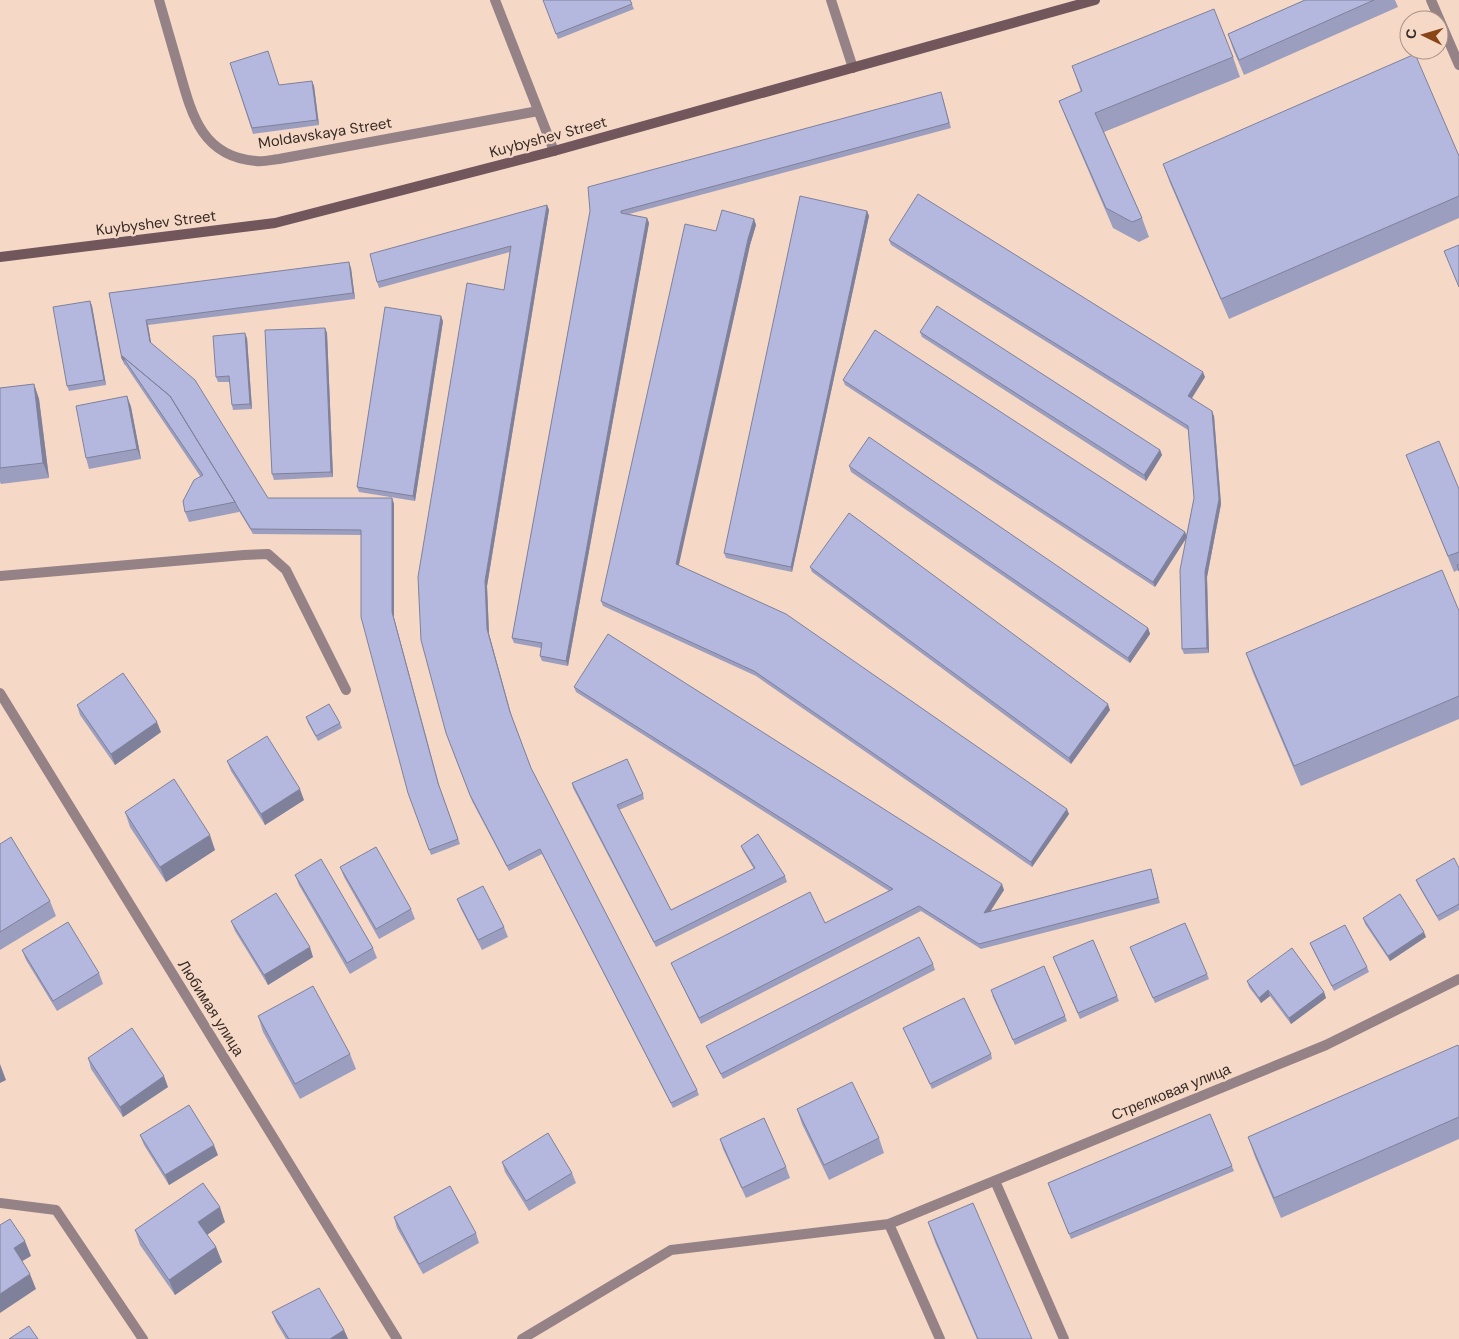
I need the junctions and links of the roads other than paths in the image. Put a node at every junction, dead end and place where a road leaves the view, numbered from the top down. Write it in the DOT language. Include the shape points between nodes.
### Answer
graph roads {
  1 [pos="158,0"];
  2 [pos="495,0"];
  3 [pos="831,0"];
  4 [pos="1095,0"];
  5 [pos="1431,0"];
  6 [pos="1459,65"];
  7 [pos="853,68"];
  8 [pos="538,111"];
  9 [pos="554,151"];
  10 [pos="0,256"];
  11 [pos="0,576"];
  12 [pos="346,690"];
  13 [pos="0,693"];
  14 [pos="1459,979"];
  15 [pos="995,1181"];
  16 [pos="0,1203"];
  17 [pos="889,1224"];
  18 [pos="143,1339"];
  19 [pos="397,1339"];
  20 [pos="522,1339"];
  21 [pos="940,1339"];
  22 [pos="1064,1339"];
  1 -- 8 [label="street, Moldavskaya Street" via="190,110 200,130 215,146 235,157 257,161 279,159"];
  2 -- 8 [label="street"];
  3 -- 7 [label="street"];
  4 -- 7 [label="main road, Kuybyshev Street"];
  5 -- 6 [label="street"];
  7 -- 9 [label="main road, Kuybyshev Street"];
  8 -- 9 [label="street"];
  9 -- 10 [label="main road, Kuybyshev Street" via="275,224"];
  11 -- 12 [label="street" via="268,554 286,570"];
  13 -- 19 [label="street, Любимая улица"];
  14 -- 15 [label="street, Стрелковая улица" via="1326,1045"];
  15 -- 17 [label="street, Стрелковая улица"];
  15 -- 22 [label="street"];
  16 -- 18 [label="street" via="56,1210"];
  17 -- 20 [label="street, Стрелковая улица" via="671,1250"];
  17 -- 21 [label="street"];
}
